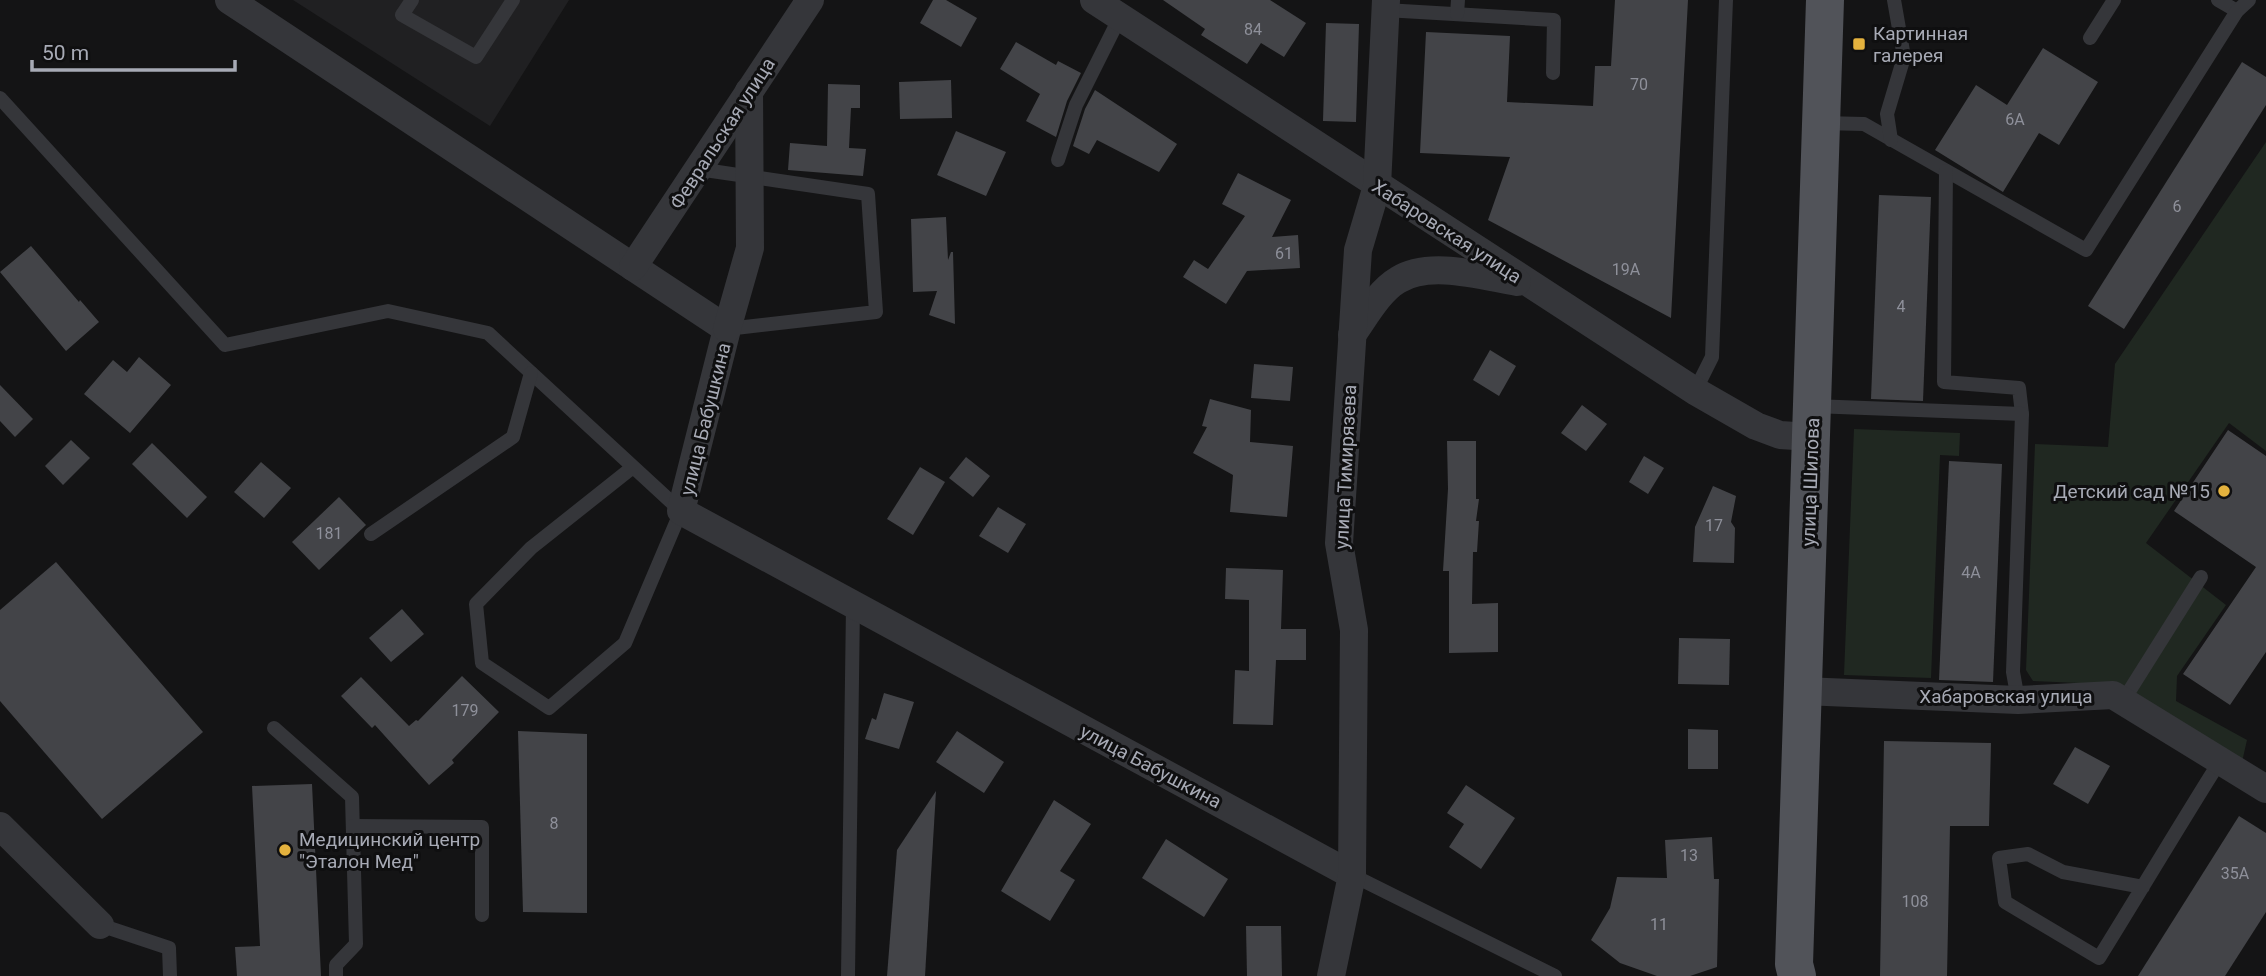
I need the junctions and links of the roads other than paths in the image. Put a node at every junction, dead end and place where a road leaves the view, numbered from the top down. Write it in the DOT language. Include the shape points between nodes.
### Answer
graph roads {
  1 [pos="229,0"];
  2 [pos="412,0"];
  3 [pos="513,0"];
  4 [pos="810,0"];
  5 [pos="1094,0"];
  6 [pos="1727,0"];
  7 [pos="1825,0"];
  8 [pos="1894,0"];
  9 [pos="2114,0"];
  10 [pos="2218,0"];
  11 [pos="2249,0"];
  12 [pos="1385,5"];
  13 [pos="1458,7"];
  14 [pos="2236,11"];
  15 [pos="1120,17"];
  16 [pos="2090,38"];
  17 [pos="1553,73"];
  18 [pos="749,91"];
  19 [pos="0,98"];
  20 [pos="1821,123"];
  21 [pos="1891,139"];
  22 [pos="1058,160"];
  23 [pos="698,169"];
  24 [pos="1945,171"];
  25 [pos="750,177"];
  26 [pos="1377,186"];
  27 [pos="634,267"];
  28 [pos="1530,284"];
  29 [pos="727,329"];
  30 [pos="1352,335"];
  31 [pos="531,373"];
  32 [pos="1695,391"];
  33 [pos="2022,414"];
  34 [pos="1812,422"];
  35 [pos="633,467"];
  36 [pos="681,511"];
  37 [pos="371,534"];
  38 [pos="2202,577"];
  39 [pos="853,605"];
  40 [pos="1803,691"];
  41 [pos="2018,700"];
  42 [pos="2123,701"];
  43 [pos="274,728"];
  44 [pos="2220,761"];
  45 [pos="2266,789"];
  46 [pos="0,826"];
  47 [pos="353,826"];
  48 [pos="1352,875"];
  49 [pos="2143,887"];
  50 [pos="482,915"];
  51 [pos="100,925"];
  52 [pos="1793,972"];
  53 [pos="170,976"];
  54 [pos="336,976"];
  55 [pos="848,976"];
  56 [pos="1331,976"];
  57 [pos="1555,976"];
  1 -- 27 [label="street, улица Бабушкина"];
  2 -- 3 [label="lane" via="402,15 476,57"];
  4 -- 18 [label="street, Февральская улица"];
  5 -- 15 [label="street, Хабаровская улица"];
  6 -- 32 [label="lane" via="1712,357"];
  7 -- 20 [label="main road, улица Шилова"];
  8 -- 21 [label="lane" via="1904,57 1887,114"];
  9 -- 16 [label="lane"];
  10 -- 14 [label="lane"];
  11 -- 14 [label="lane"];
  12 -- 13 [label="lane"];
  12 -- 26 [label="street, улица Тимирязева"];
  13 -- 17 [label="lane" via="1554,20"];
  14 -- 24 [label="lane" via="2086,250"];
  15 -- 22 [label="lane" via="1076,105"];
  15 -- 26 [label="street, Хабаровская улица"];
  18 -- 23 [label="street, Февральская улица"];
  18 -- 25 [label="street"];
  19 -- 31 [label="lane" via="225,345 388,311 488,333"];
  20 -- 21 [label="lane" via="1864,124"];
  20 -- 34 [label="main road, улица Шилова"];
  21 -- 24 [label="lane"];
  23 -- 25 [label="lane"];
  23 -- 27 [label="street, Февральская улица"];
  24 -- 33 [label="lane" via="1944,382 2020,388"];
  25 -- 29 [label="street" via="750,248"];
  25 -- 29 [label="lane" via="868,194 876,312"];
  26 -- 28 [label="street, Хабаровская улица"];
  26 -- 30 [label="street, улица Тимирязева" via="1358,250"];
  27 -- 29 [label="street, улица Бабушкина"];
  28 -- 30 [label="street" via="1422,270 1397,280"];
  28 -- 32 [label="street, Хабаровская улица"];
  29 -- 36 [label="street, улица Бабушкина"];
  30 -- 48 [label="street, улица Тимирязева" via="1339,543 1354,630"];
  31 -- 35 [label="lane"];
  31 -- 37 [label="lane" via="513,438"];
  32 -- 34 [label="street, Хабаровская улица" via="1780,435"];
  33 -- 34 [label="lane"];
  33 -- 41 [label="lane" via="2013,672"];
  34 -- 40 [label="main road, улица Шилова"];
  35 -- 36 [label="lane"];
  35 -- 36 [label="lane" via="531,548 476,604 482,663 549,708 625,643"];
  36 -- 39 [label="street, улица Бабушкина"];
  38 -- 42 [label="lane"];
  39 -- 48 [label="street, улица Бабушкина"];
  39 -- 55 [label="lane"];
  40 -- 41 [label="street, Хабаровская улица"];
  40 -- 52 [label="main road, улица Шилова"];
  41 -- 42 [label="street, Хабаровская улица" via="2113,695"];
  42 -- 44 [label="street, Хабаровская улица"];
  43 -- 47 [label="lane" via="352,797"];
  44 -- 45 [label="street, Хабаровская улица"];
  44 -- 49 [label="lane"];
  46 -- 51 [label="street"];
  47 -- 50 [label="lane" via="482,827"];
  47 -- 54 [label="lane" via="356,944 336,965"];
  48 -- 56 [label="street, улица Тимирязева"];
  48 -- 57 [label="lane"];
  49 -- 49 [label="lane" via="2099,958 2005,902 1999,858 2028,854 2063,872"];
  51 -- 53 [label="lane" via="169,948"];
}
